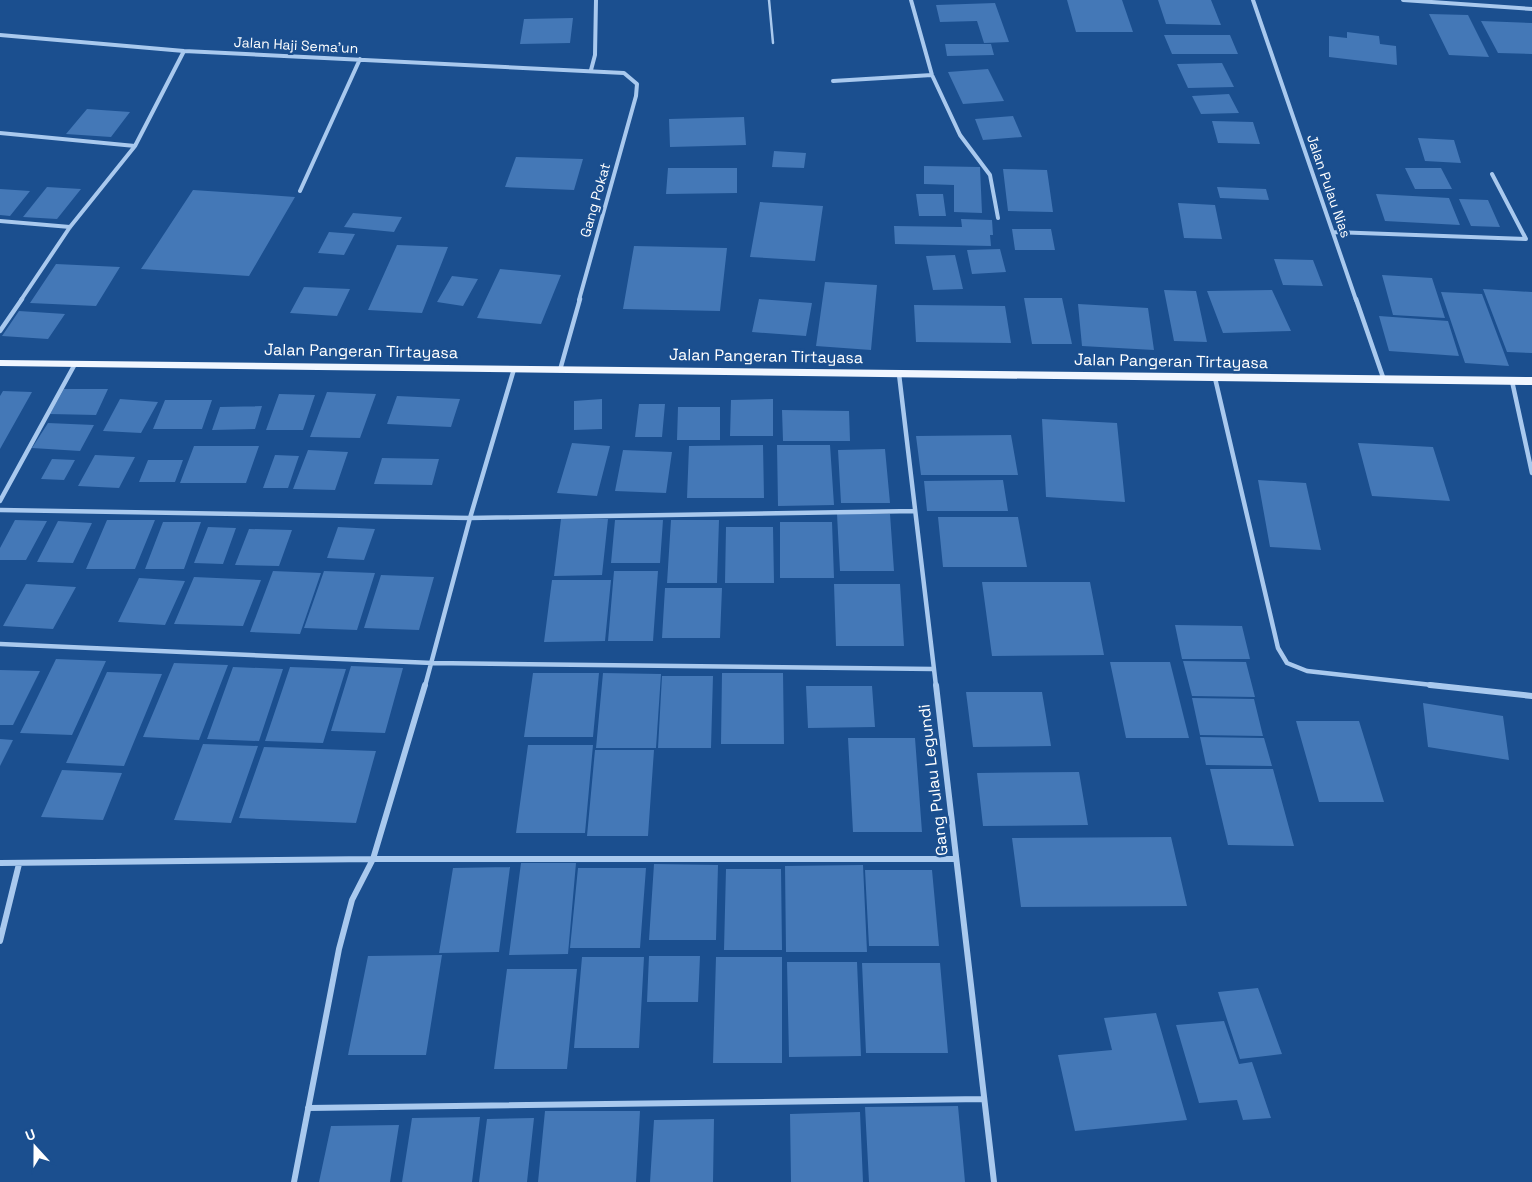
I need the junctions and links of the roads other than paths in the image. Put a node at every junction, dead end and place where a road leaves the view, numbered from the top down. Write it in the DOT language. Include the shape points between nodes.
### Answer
graph roads {
  1 [pos="596,0"];
  2 [pos="769,0"];
  3 [pos="911,0"];
  4 [pos="1253,0"];
  5 [pos="1403,0"];
  6 [pos="1427,1"];
  7 [pos="1532,9"];
  8 [pos="0,35"];
  9 [pos="773,43"];
  10 [pos="184,51"];
  11 [pos="360,59"];
  12 [pos="591,70"];
  13 [pos="932,75"];
  14 [pos="833,81"];
  15 [pos="0,133"];
  16 [pos="134,146"];
  17 [pos="1492,174"];
  18 [pos="300,191"];
  19 [pos="998,218"];
  20 [pos="0,221"];
  21 [pos="70,227"];
  22 [pos="1333,232"];
  23 [pos="0,331"];
  24 [pos="0,363"];
  25 [pos="75,364"];
  26 [pos="514,369"];
  27 [pos="560,370"];
  28 [pos="899,374"];
  29 [pos="1215,378"];
  30 [pos="1384,380"];
  31 [pos="1512,381"];
  32 [pos="1532,381"];
  33 [pos="1532,473"];
  34 [pos="0,501"];
  35 [pos="0,510"];
  36 [pos="915,511"];
  37 [pos="470,518"];
  38 [pos="0,644"];
  39 [pos="432,664"];
  40 [pos="933,669"];
  41 [pos="1532,696"];
  42 [pos="373,858"];
  43 [pos="956,859"];
  44 [pos="0,864"];
  45 [pos="19,864"];
  46 [pos="0,941"];
  47 [pos="984,1099"];
  48 [pos="308,1108"];
  49 [pos="294,1182"];
  50 [pos="994,1182"];
  1 -- 12 [label="street" via="595,55"];
  2 -- 9 [label="lane"];
  3 -- 13 [label="street"];
  4 -- 22 [label="street, Jalan Pulau Nias"];
  5 -- 6 [label="street"];
  6 -- 7 [label="street"];
  8 -- 10 [label="street, Jalan Haji Sema'un"];
  10 -- 11 [label="street, Jalan Haji Sema'un"];
  10 -- 16 [label="street"];
  11 -- 12 [label="street, Jalan Haji Sema'un"];
  11 -- 18 [label="street"];
  12 -- 27 [label="street, Gang Pokat" via="624,73 637,84 636,96"];
  13 -- 14 [label="street"];
  13 -- 19 [label="street" via="960,135 990,175"];
  15 -- 16 [label="street"];
  16 -- 21 [label="street"];
  17 -- 22 [label="street" via="1526,239"];
  20 -- 21 [label="street"];
  21 -- 23 [label="street"];
  22 -- 30 [label="street, Jalan Pulau Nias"];
  24 -- 25 [label="main road, Jalan Pangeran Tirtayasa"];
  25 -- 26 [label="main road, Jalan Pangeran Tirtayasa"];
  25 -- 34 [label="street"];
  26 -- 27 [label="main road, Jalan Pangeran Tirtayasa"];
  26 -- 37 [label="street"];
  27 -- 28 [label="main road, Jalan Pangeran Tirtayasa"];
  28 -- 29 [label="main road, Jalan Pangeran Tirtayasa"];
  28 -- 36 [label="street, Gang Pulau Legundi"];
  29 -- 30 [label="main road, Jalan Pangeran Tirtayasa"];
  29 -- 41 [label="street" via="1278,648 1287,663 1307,671"];
  30 -- 31 [label="main road, Jalan Pangeran Tirtayasa"];
  31 -- 32 [label="main road, Jalan Pangeran Tirtayasa"];
  31 -- 33 [label="street"];
  35 -- 37 [label="street"];
  36 -- 37 [label="street"];
  36 -- 40 [label="street, Gang Pulau Legundi"];
  37 -- 39 [label="street"];
  38 -- 39 [label="street"];
  39 -- 40 [label="street"];
  39 -- 42 [label="street"];
  40 -- 43 [label="street, Gang Pulau Legundi"];
  42 -- 43 [label="street"];
  42 -- 45 [label="street"];
  42 -- 48 [label="street" via="352,900 343,933"];
  43 -- 47 [label="street, Gang Pulau Legundi"];
  44 -- 45 [label="street"];
  45 -- 46 [label="street"];
  47 -- 48 [label="street"];
  47 -- 50 [label="street, Gang Pulau Legundi"];
  48 -- 49 [label="street"];
}
